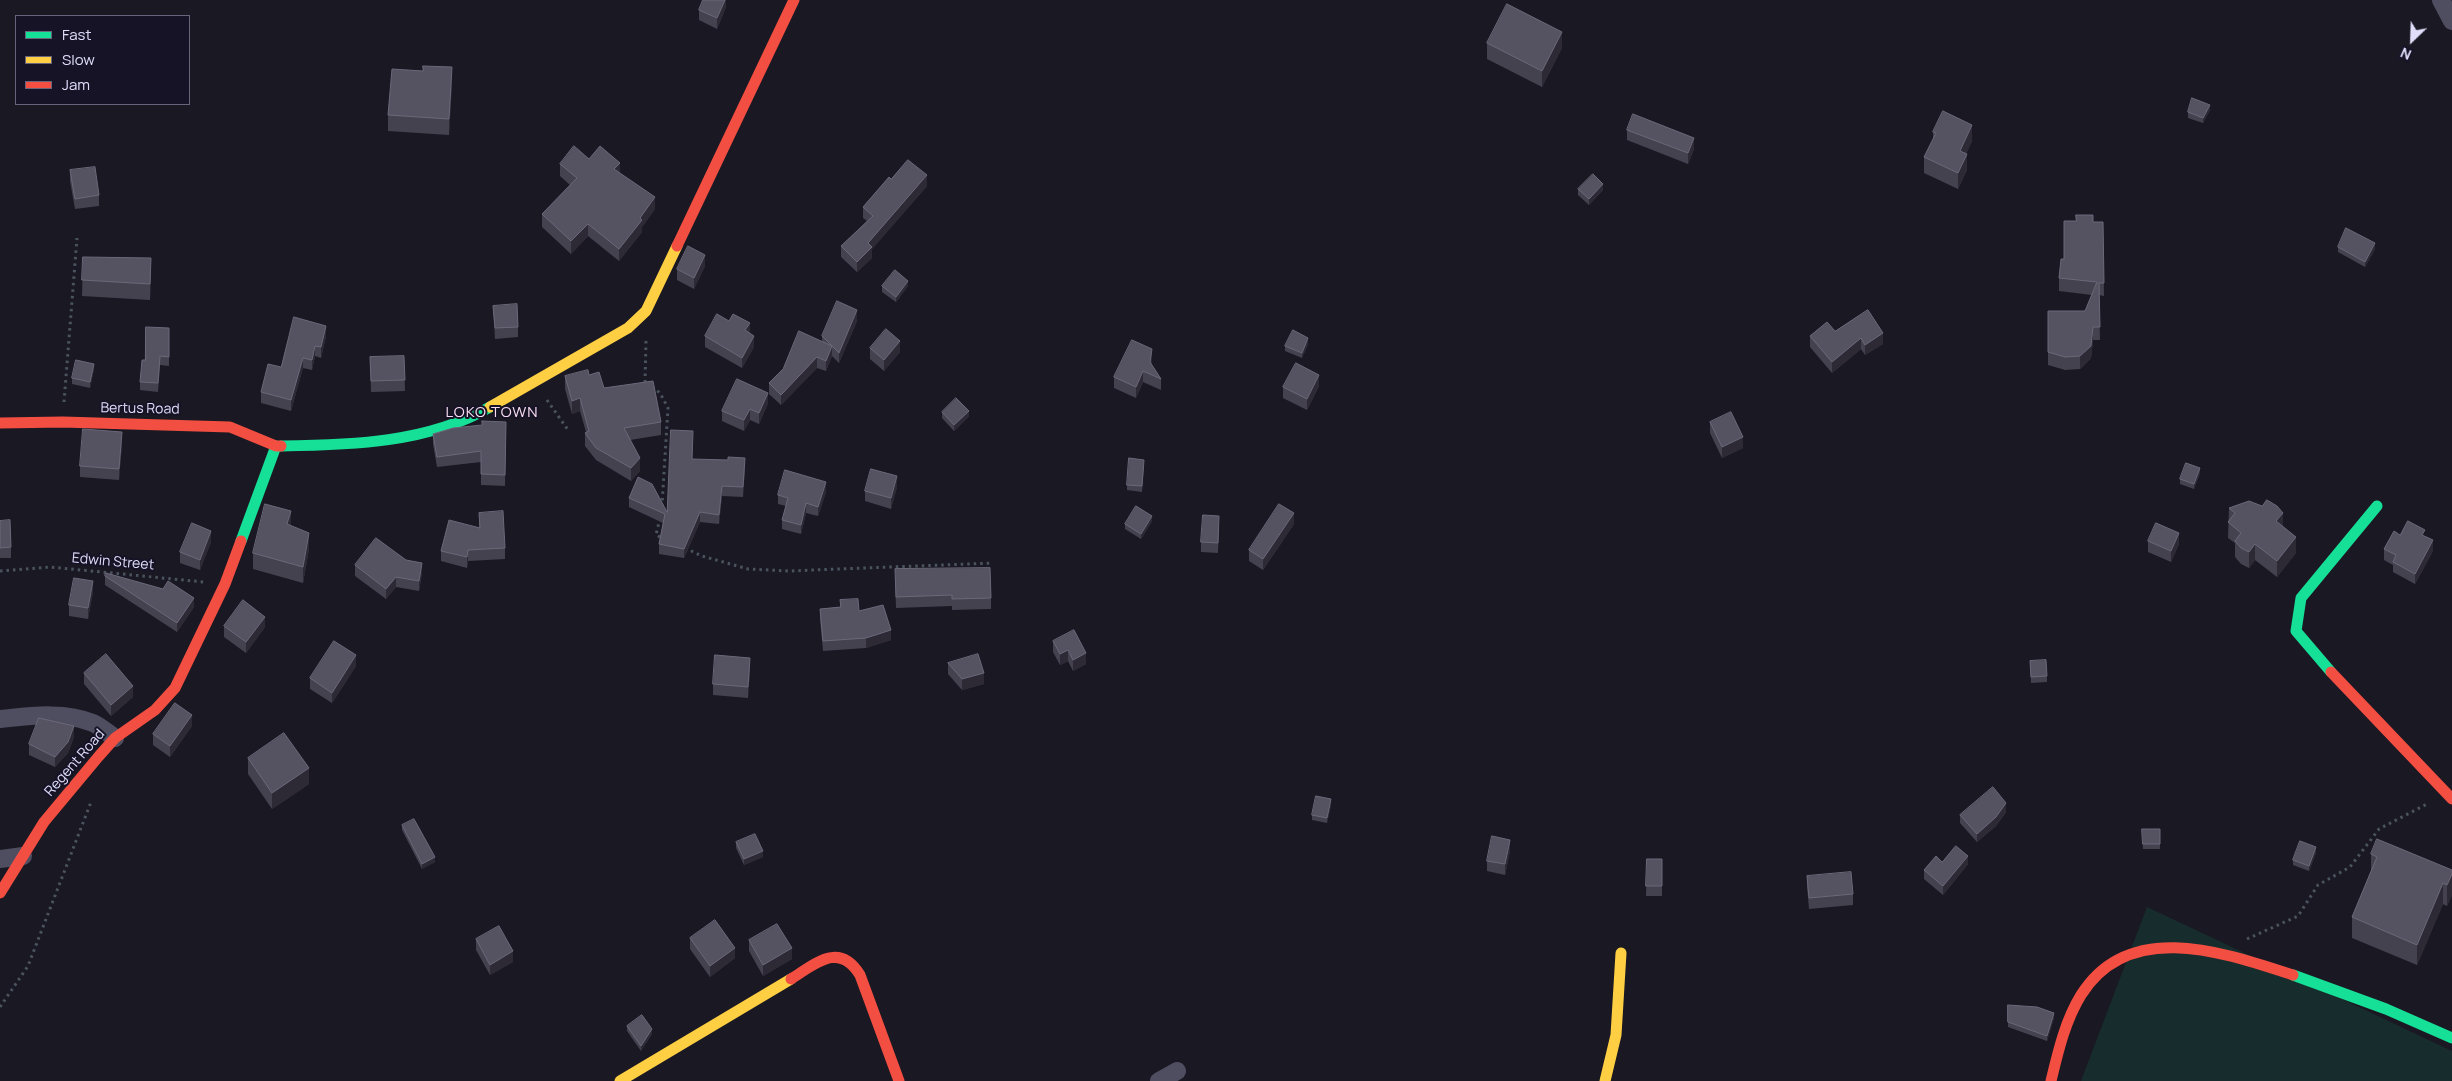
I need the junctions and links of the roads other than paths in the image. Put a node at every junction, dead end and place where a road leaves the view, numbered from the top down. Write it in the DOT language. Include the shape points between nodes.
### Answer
graph roads {
  1 [pos="794,0"];
  2 [pos="2441,0"];
  3 [pos="2452,21"];
  4 [pos="0,423"];
  5 [pos="276,446"];
  6 [pos="2377,506"];
  7 [pos="0,719"];
  8 [pos="115,738"];
  9 [pos="2450,796"];
  10 [pos="23,856"];
  11 [pos="0,859"];
  12 [pos="0,893"];
  13 [pos="1621,953"];
  14 [pos="2452,1038"];
  15 [pos="1177,1071"];
  16 [pos="620,1081"];
  17 [pos="899,1081"];
  18 [pos="1159,1081"];
  19 [pos="1605,1081"];
  20 [pos="2051,1081"];
  1 -- 5 [label="street" via="646,311 628,328 468,420 422,433 346,446"];
  2 -- 3 [label="street"];
  4 -- 5 [label="street, Bertus Road" via="230,427"];
  5 -- 8 [label="street, Regent Road" via="224,584 175,688 155,710"];
  6 -- 9 [label="street" via="2301,598 2296,631 2317,658"];
  7 -- 8 [label="street" via="32,716 78,719 93,723"];
  8 -- 10 [label="street, Regent Road" via="50,815"];
  10 -- 11 [label="street"];
  10 -- 12 [label="street, Regent Road"];
  13 -- 19 [label="street" via="1616,1035"];
  14 -- 20 [label="street" via="2350,995 2261,964 2214,953 2158,947 2118,960 2100,972 2079,1001"];
  15 -- 18 [label="street"];
  16 -- 17 [label="street" via="826,958 840,956 853,963 860,975"];
}
